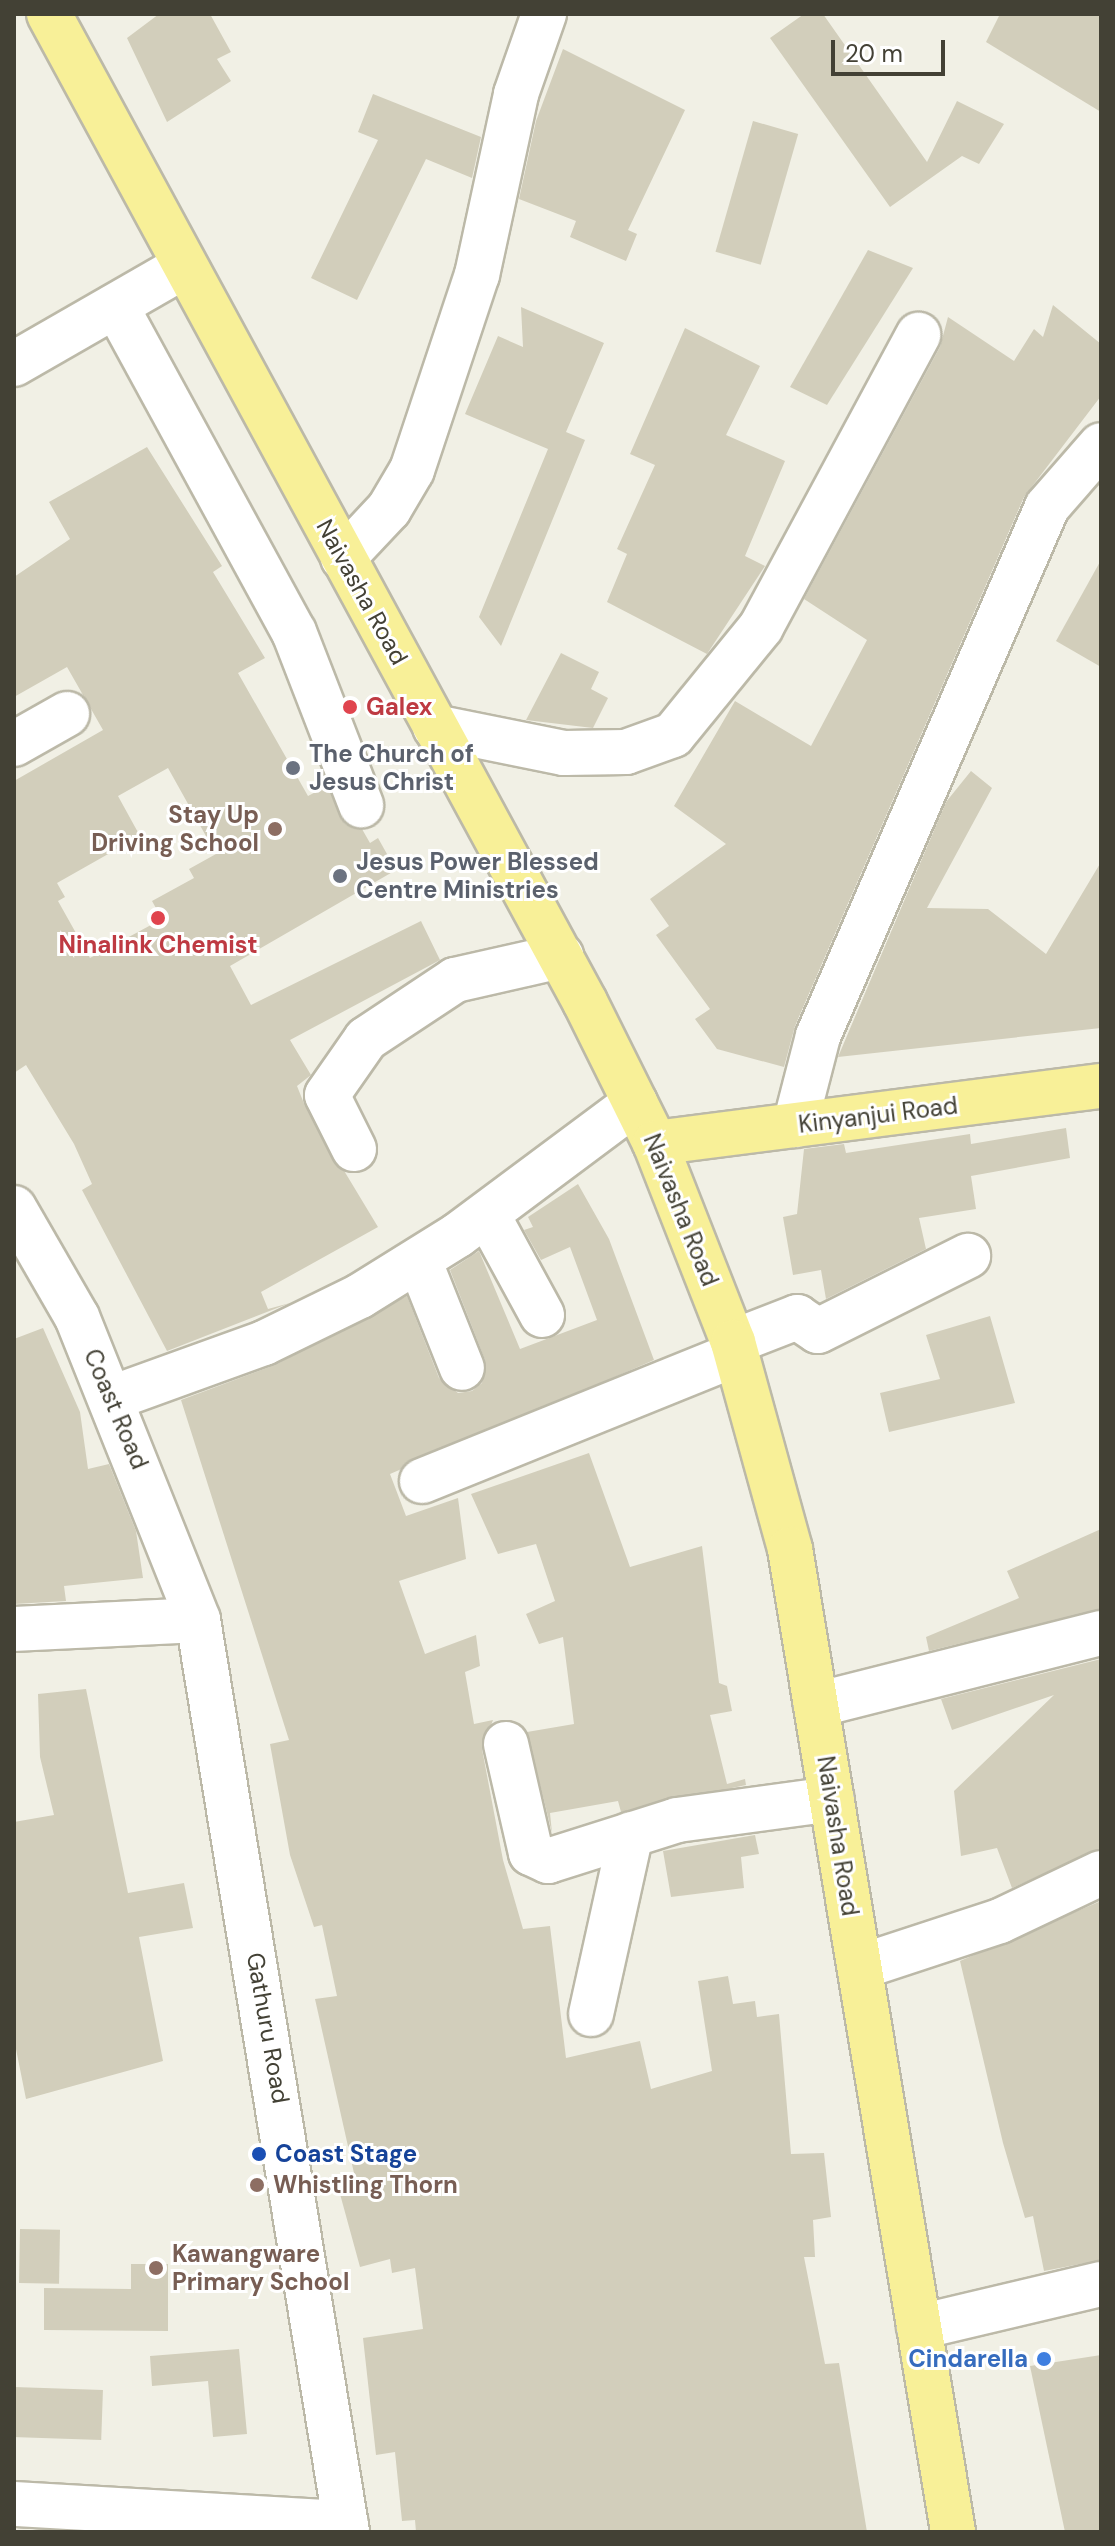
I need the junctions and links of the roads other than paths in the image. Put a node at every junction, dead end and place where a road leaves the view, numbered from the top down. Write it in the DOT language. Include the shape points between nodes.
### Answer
graph roads {
  1 [pos="49,14"];
  2 [pos="544,14"];
  3 [pos="183,267"];
  4 [pos="116,306"];
  5 [pos="918,335"];
  6 [pos="14,364"];
  7 [pos="1101,445"];
  8 [pos="343,558"];
  9 [pos="67,714"];
  10 [pos="435,727"];
  11 [pos="14,744"];
  12 [pos="361,805"];
  13 [pos="561,956"];
  14 [pos="1101,1086"];
  15 [pos="635,1103"];
  16 [pos="795,1125"];
  17 [pos="655,1143"];
  18 [pos="354,1149"];
  19 [pos="14,1208"];
  20 [pos="487,1214"];
  21 [pos="968,1256"];
  22 [pos="419,1260"];
  23 [pos="542,1315"];
  24 [pos="735,1348"];
  25 [pos="462,1368"];
  26 [pos="112,1398"];
  27 [pos="422,1481"];
  28 [pos="198,1620"];
  29 [pos="14,1629"];
  30 [pos="1101,1633"];
  31 [pos="816,1705"];
  32 [pos="506,1744"];
  33 [pos="832,1799"];
  34 [pos="631,1834"];
  35 [pos="1101,1873"];
  36 [pos="860,1967"];
  37 [pos="591,2014"];
  38 [pos="1101,2284"];
  39 [pos="919,2327"];
  40 [pos="14,2504"];
  41 [pos="346,2528"];
  42 [pos="953,2532"];
  1 -- 3 [label="main road, Naivasha Road"];
  2 -- 8 [label="street" via="516,94 477,275 412,470 389,509"];
  3 -- 4 [label="street"];
  3 -- 8 [label="main road, Naivasha Road"];
  4 -- 6 [label="street"];
  4 -- 12 [label="street" via="294,632"];
  5 -- 10 [label="street" via="761,627 673,735 626,752 564,753"];
  7 -- 16 [label="street" via="1047,507 818,1036"];
  8 -- 10 [label="main road, Naivasha Road"];
  9 -- 11 [label="street"];
  10 -- 13 [label="main road, Naivasha Road"];
  13 -- 15 [label="main road, Naivasha Road"];
  13 -- 18 [label="street" via="455,980 366,1039 327,1095"];
  14 -- 16 [label="main road, Kinyanjui Road"];
  15 -- 17 [label="main road, Naivasha Road"];
  15 -- 20 [label="street"];
  16 -- 17 [label="main road, Kinyanjui Road"];
  17 -- 24 [label="main road, Naivasha Road"];
  19 -- 26 [label="street, Coast Road" via="77,1317"];
  20 -- 22 [label="street"];
  20 -- 23 [label="street"];
  21 -- 24 [label="street" via="818,1331 797,1317"];
  22 -- 25 [label="street"];
  22 -- 26 [label="street" via="264,1343"];
  24 -- 27 [label="street"];
  24 -- 31 [label="main road, Naivasha Road" via="777,1491"];
  26 -- 28 [label="street, Coast Road"];
  28 -- 29 [label="street"];
  28 -- 41 [label="street, Gathuru Road"];
  30 -- 31 [label="street"];
  31 -- 33 [label="main road, Naivasha Road"];
  32 -- 34 [label="street" via="538,1858 564,1860"];
  33 -- 34 [label="street" via="677,1820"];
  33 -- 36 [label="main road, Naivasha Road"];
  34 -- 37 [label="street"];
  35 -- 36 [label="street" via="1000,1921"];
  36 -- 39 [label="main road, Naivasha Road"];
  38 -- 39 [label="street"];
  39 -- 42 [label="main road, Naivasha Road"];
  40 -- 41 [label="street"];
}
